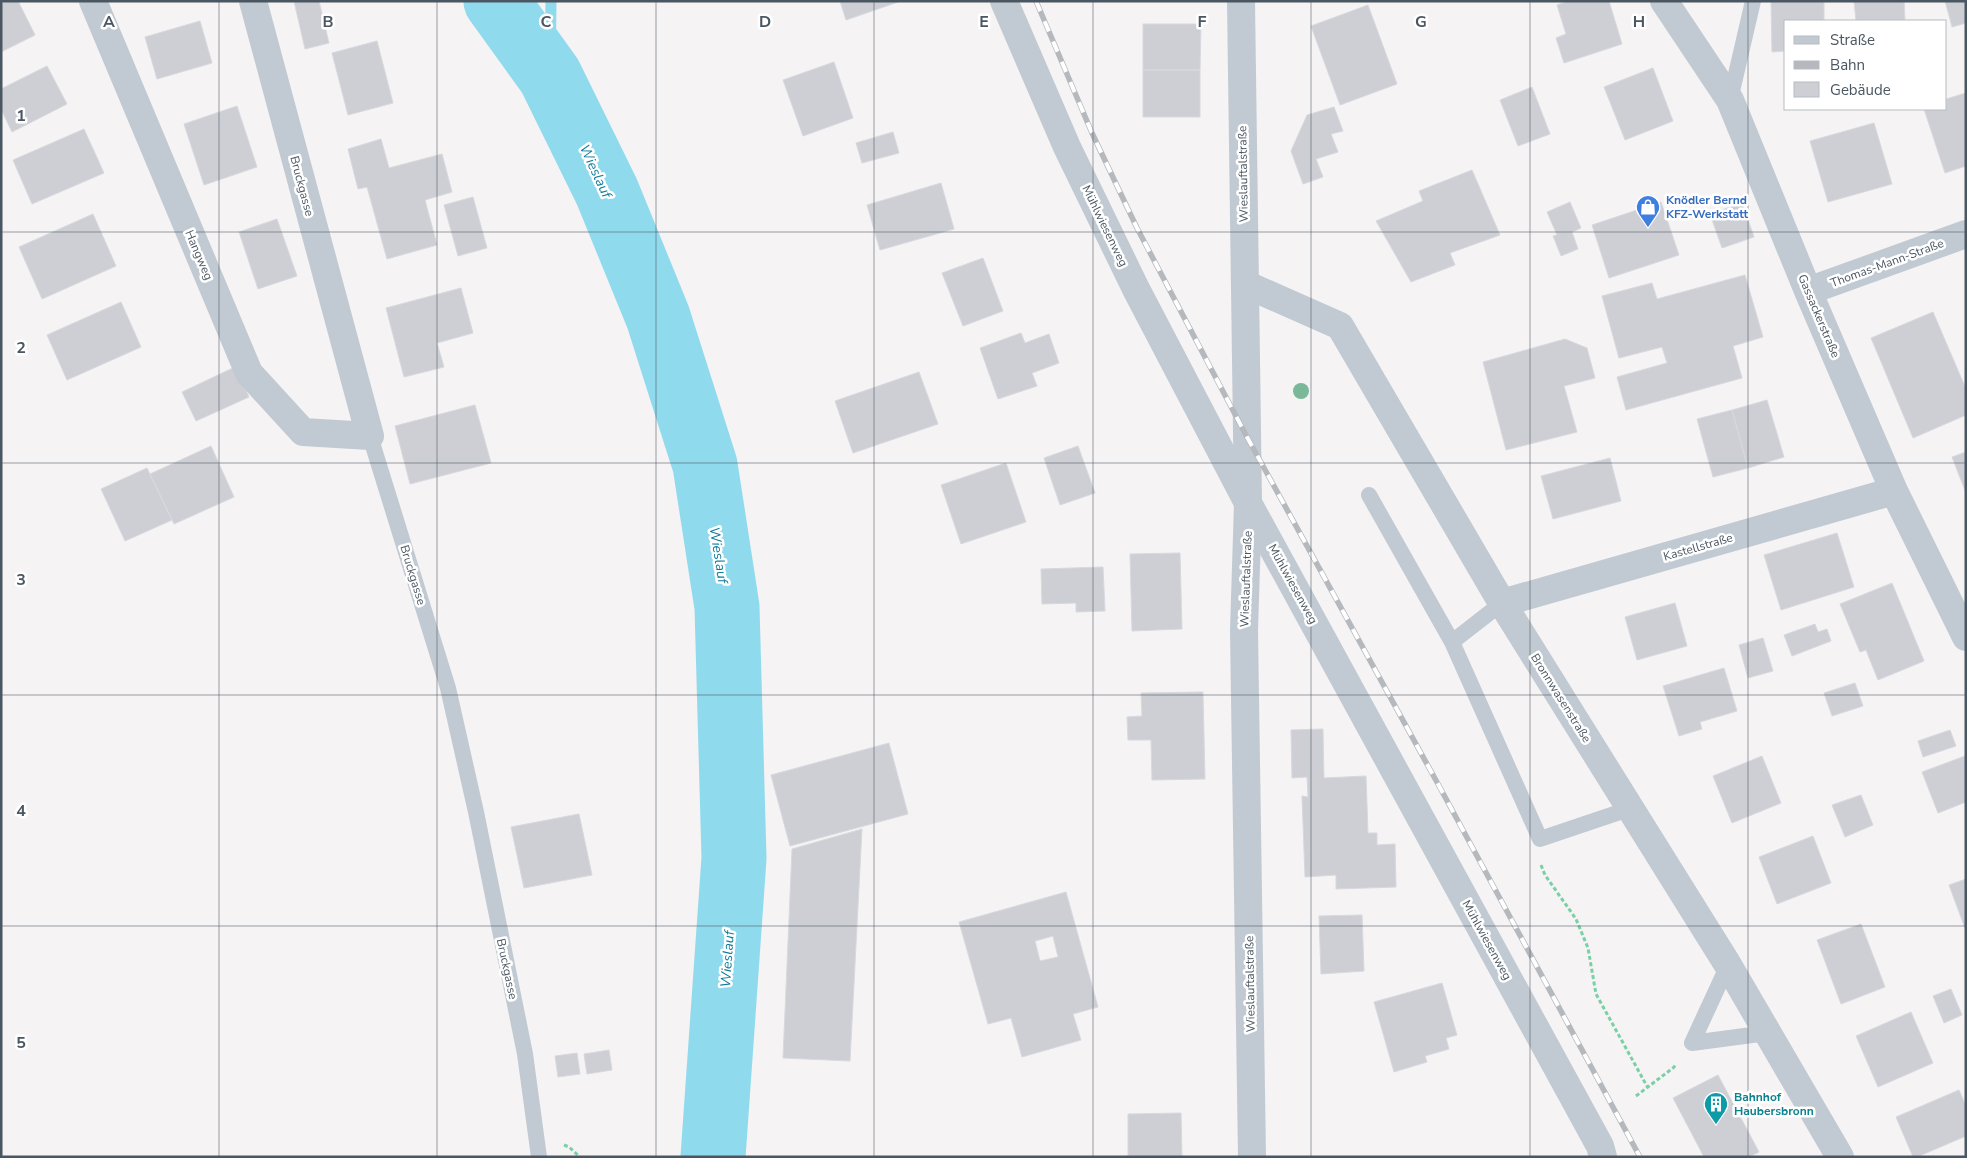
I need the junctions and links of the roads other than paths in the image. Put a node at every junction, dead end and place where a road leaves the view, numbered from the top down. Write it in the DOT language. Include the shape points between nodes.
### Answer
graph roads {
  1 [pos="93,1"];
  2 [pos="253,1"];
  3 [pos="1004,1"];
  4 [pos="1241,1"];
  5 [pos="1664,1"];
  6 [pos="1753,1"];
  7 [pos="1730,100"];
  8 [pos="1966,234"];
  9 [pos="1245,284"];
  10 [pos="1808,291"];
  11 [pos="370,436"];
  12 [pos="1894,491"];
  13 [pos="1369,495"];
  14 [pos="1248,502"];
  15 [pos="1502,603"];
  16 [pos="1966,637"];
  17 [pos="1452,642"];
  18 [pos="1629,809"];
  19 [pos="1728,965"];
  20 [pos="1767,1033"];
  21 [pos="539,1157"];
  22 [pos="1252,1157"];
  23 [pos="1603,1157"];
  24 [pos="1840,1157"];
  1 -- 11 [label="street, Hangweg" via="249,373 303,432"];
  2 -- 11 [label="street, Bruckgasse"];
  3 -- 14 [label="street, Mühlwiesenweg" via="1066,147"];
  4 -- 9 [label="street, Wieslauftalstraße"];
  5 -- 7 [label="street, Gassackerstraße"];
  6 -- 7 [label="lane"];
  7 -- 10 [label="street, Gassackerstraße"];
  8 -- 10 [label="street, Thomas-Mann-Straße"];
  9 -- 14 [label="street, Wieslauftalstraße"];
  9 -- 15 [label="street, Bronnwasenstraße" via="1340,326"];
  10 -- 12 [label="street, Gassackerstraße"];
  11 -- 21 [label="lane, Bruckgasse" via="448,688 525,1054"];
  12 -- 15 [label="street, Kastellstraße"];
  12 -- 16 [label="street, Gassackerstraße"];
  13 -- 17 [label="lane"];
  14 -- 22 [label="street, Wieslauftalstraße" via="1244,631"];
  14 -- 23 [label="street, Mühlwiesenweg" via="1600,1146"];
  15 -- 17 [label="lane"];
  15 -- 18 [label="street, Bronnwasenstraße"];
  17 -- 18 [label="lane" via="1540,839"];
  18 -- 19 [label="street, Bronnwasenstraße"];
  19 -- 20 [label="street, Bronnwasenstraße"];
  19 -- 20 [label="lane" via="1692,1043"];
  20 -- 24 [label="street, Bronnwasenstraße"];
}
